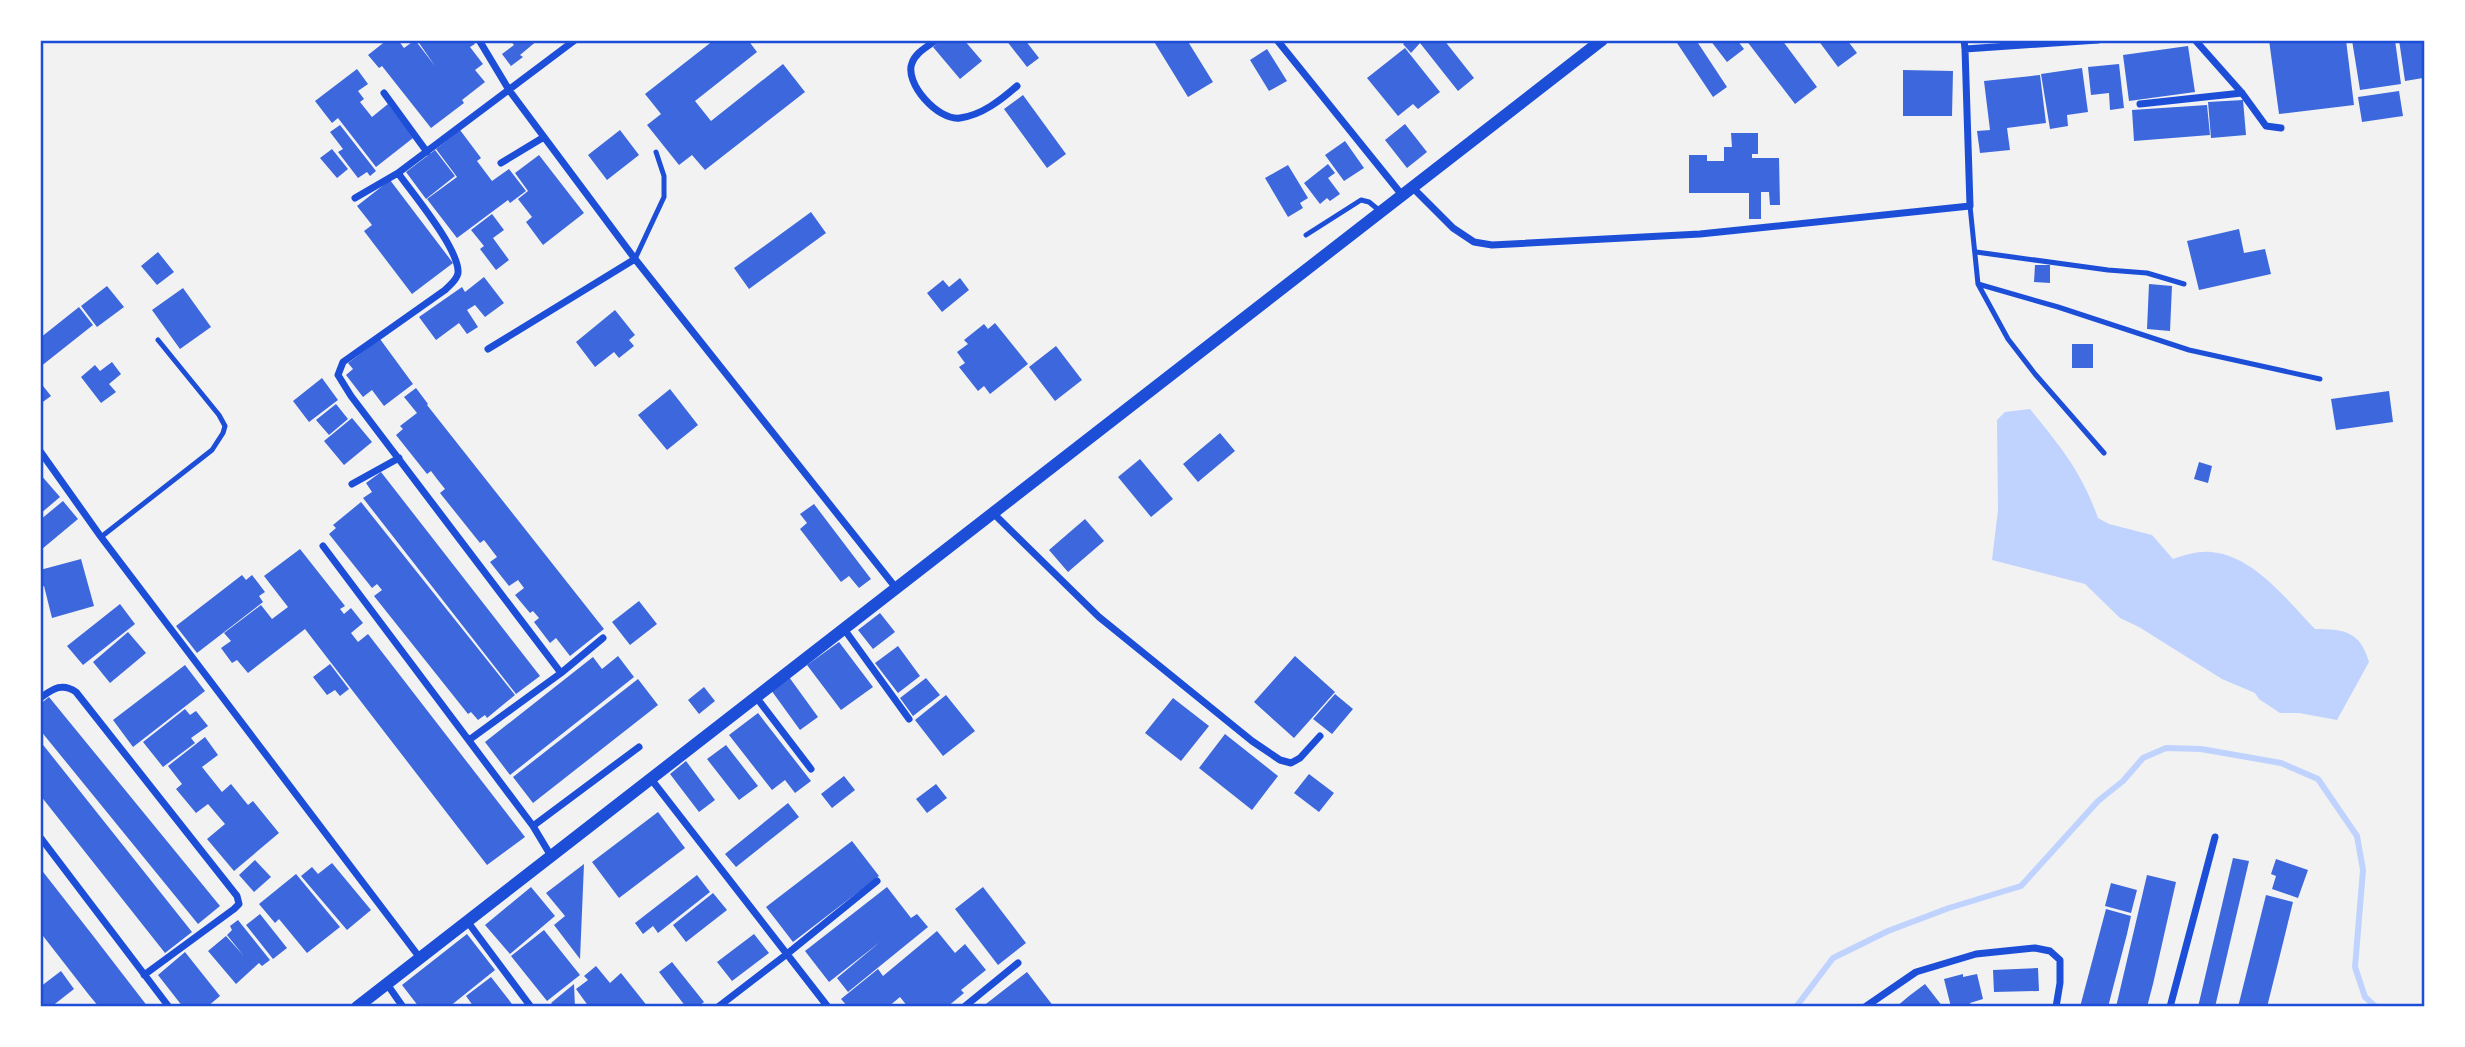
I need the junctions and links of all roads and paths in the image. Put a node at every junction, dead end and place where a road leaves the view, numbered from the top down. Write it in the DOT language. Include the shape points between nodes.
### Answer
graph roads {
  1 [pos="479,40"];
  2 [pos="575,40"];
  3 [pos="936,40"];
  4 [pos="1277,40"];
  5 [pos="1602,40"];
  6 [pos="1964,40"];
  7 [pos="2098,40"];
  8 [pos="2195,40"];
  9 [pos="1965,49"];
  10 [pos="1017,86"];
  11 [pos="509,90"];
  12 [pos="384,93"];
  13 [pos="2242,93"];
  14 [pos="2140,104"];
  15 [pos="2281,128"];
  16 [pos="544,136"];
  17 [pos="427,152"];
  18 [pos="656,152"];
  19 [pos="501,163"];
  20 [pos="398,173"];
  21 [pos="1407,191"];
  22 [pos="355,198"];
  23 [pos="1970,206"];
  24 [pos="1381,212"];
  25 [pos="1306,234"];
  26 [pos="1976,252"];
  27 [pos="635,259"];
  28 [pos="1978,284"];
  29 [pos="2184,284"];
  30 [pos="158,340"];
  31 [pos="488,349"];
  32 [pos="2320,379"];
  33 [pos="40,451"];
  34 [pos="2104,453"];
  35 [pos="399,458"];
  36 [pos="352,484"];
  37 [pos="993,513"];
  38 [pos="101,537"];
  39 [pos="323,546"];
  40 [pos="896,588"];
  41 [pos="844,629"];
  42 [pos="603,638"];
  43 [pos="561,673"];
  44 [pos="756,697"];
  45 [pos="40,698"];
  46 [pos="909,719"];
  47 [pos="1320,736"];
  48 [pos="469,740"];
  49 [pos="639,747"];
  50 [pos="811,769"];
  51 [pos="651,779"];
  52 [pos="533,825"];
  53 [pos="2215,837"];
  54 [pos="40,838"];
  55 [pos="551,856"];
  56 [pos="877,881"];
  57 [pos="467,921"];
  58 [pos="787,954"];
  59 [pos="420,958"];
  60 [pos="1018,963"];
  61 [pos="145,975"];
  62 [pos="387,984"];
  63 [pos="169,1007"];
  64 [pos="357,1007"];
  65 [pos="403,1007"];
  66 [pos="531,1007"];
  67 [pos="718,1007"];
  68 [pos="828,1007"];
  69 [pos="964,1007"];
  70 [pos="1865,1007"];
  71 [pos="2056,1007"];
  72 [pos="2170,1007"];
  1 -- 11 [label="street"];
  2 -- 11 [label="street"];
  3 -- 10 [label="street" via="918,53 910,70 928,103 939,113 962,118 996,104"];
  4 -- 21 [label="street"];
  5 -- 21 [label="street"];
  6 -- 9 [label="street"];
  7 -- 9 [label="street"];
  8 -- 13 [label="street"];
  9 -- 23 [label="street"];
  11 -- 16 [label="street"];
  11 -- 17 [label="street"];
  12 -- 17 [label="street"];
  13 -- 14 [label="street"];
  13 -- 15 [label="street" via="2266,126"];
  16 -- 19 [label="street"];
  16 -- 27 [label="street"];
  17 -- 20 [label="street"];
  18 -- 27 [label="lane" via="664,176 664,197"];
  20 -- 22 [label="street"];
  20 -- 35 [label="street" via="454,252 458,273 445,290 343,362 338,375"];
  21 -- 23 [label="street" via="1474,242 1492,245 1700,234"];
  21 -- 24 [label="street"];
  23 -- 26 [label="lane"];
  24 -- 25 [label="lane" via="1361,200"];
  24 -- 37 [label="street"];
  26 -- 28 [label="lane"];
  26 -- 29 [label="lane" via="2147,273"];
  27 -- 31 [label="street"];
  27 -- 40 [label="street"];
  28 -- 32 [label="lane" via="2189,350"];
  28 -- 34 [label="lane" via="2008,339"];
  30 -- 38 [label="lane" via="219,415 223,433 212,450"];
  33 -- 38 [label="street"];
  35 -- 36 [label="street"];
  35 -- 43 [label="street"];
  37 -- 40 [label="street"];
  37 -- 47 [label="street" via="1099,617 1252,741 1291,763"];
  38 -- 59 [label="street"];
  39 -- 48 [label="street"];
  40 -- 41 [label="street"];
  41 -- 44 [label="street"];
  41 -- 46 [label="street"];
  42 -- 43 [label="street"];
  43 -- 48 [label="street"];
  44 -- 50 [label="street"];
  44 -- 51 [label="street"];
  45 -- 61 [label="street" via="58,686 76,692 237,896 239,904 234,909"];
  48 -- 52 [label="street"];
  49 -- 52 [label="street"];
  51 -- 55 [label="street"];
  51 -- 58 [label="street"];
  52 -- 55 [label="street"];
  53 -- 72 [label="street"];
  54 -- 61 [label="street"];
  55 -- 57 [label="street"];
  56 -- 58 [label="street"];
  57 -- 59 [label="street"];
  57 -- 66 [label="street"];
  58 -- 67 [label="street"];
  58 -- 68 [label="street"];
  59 -- 62 [label="street"];
  60 -- 69 [label="street"];
  61 -- 63 [label="street"];
  62 -- 64 [label="street"];
  62 -- 65 [label="street"];
  70 -- 71 [label="street" via="1916,972 1976,954 2035,948 2050,951 2060,960"];
}
